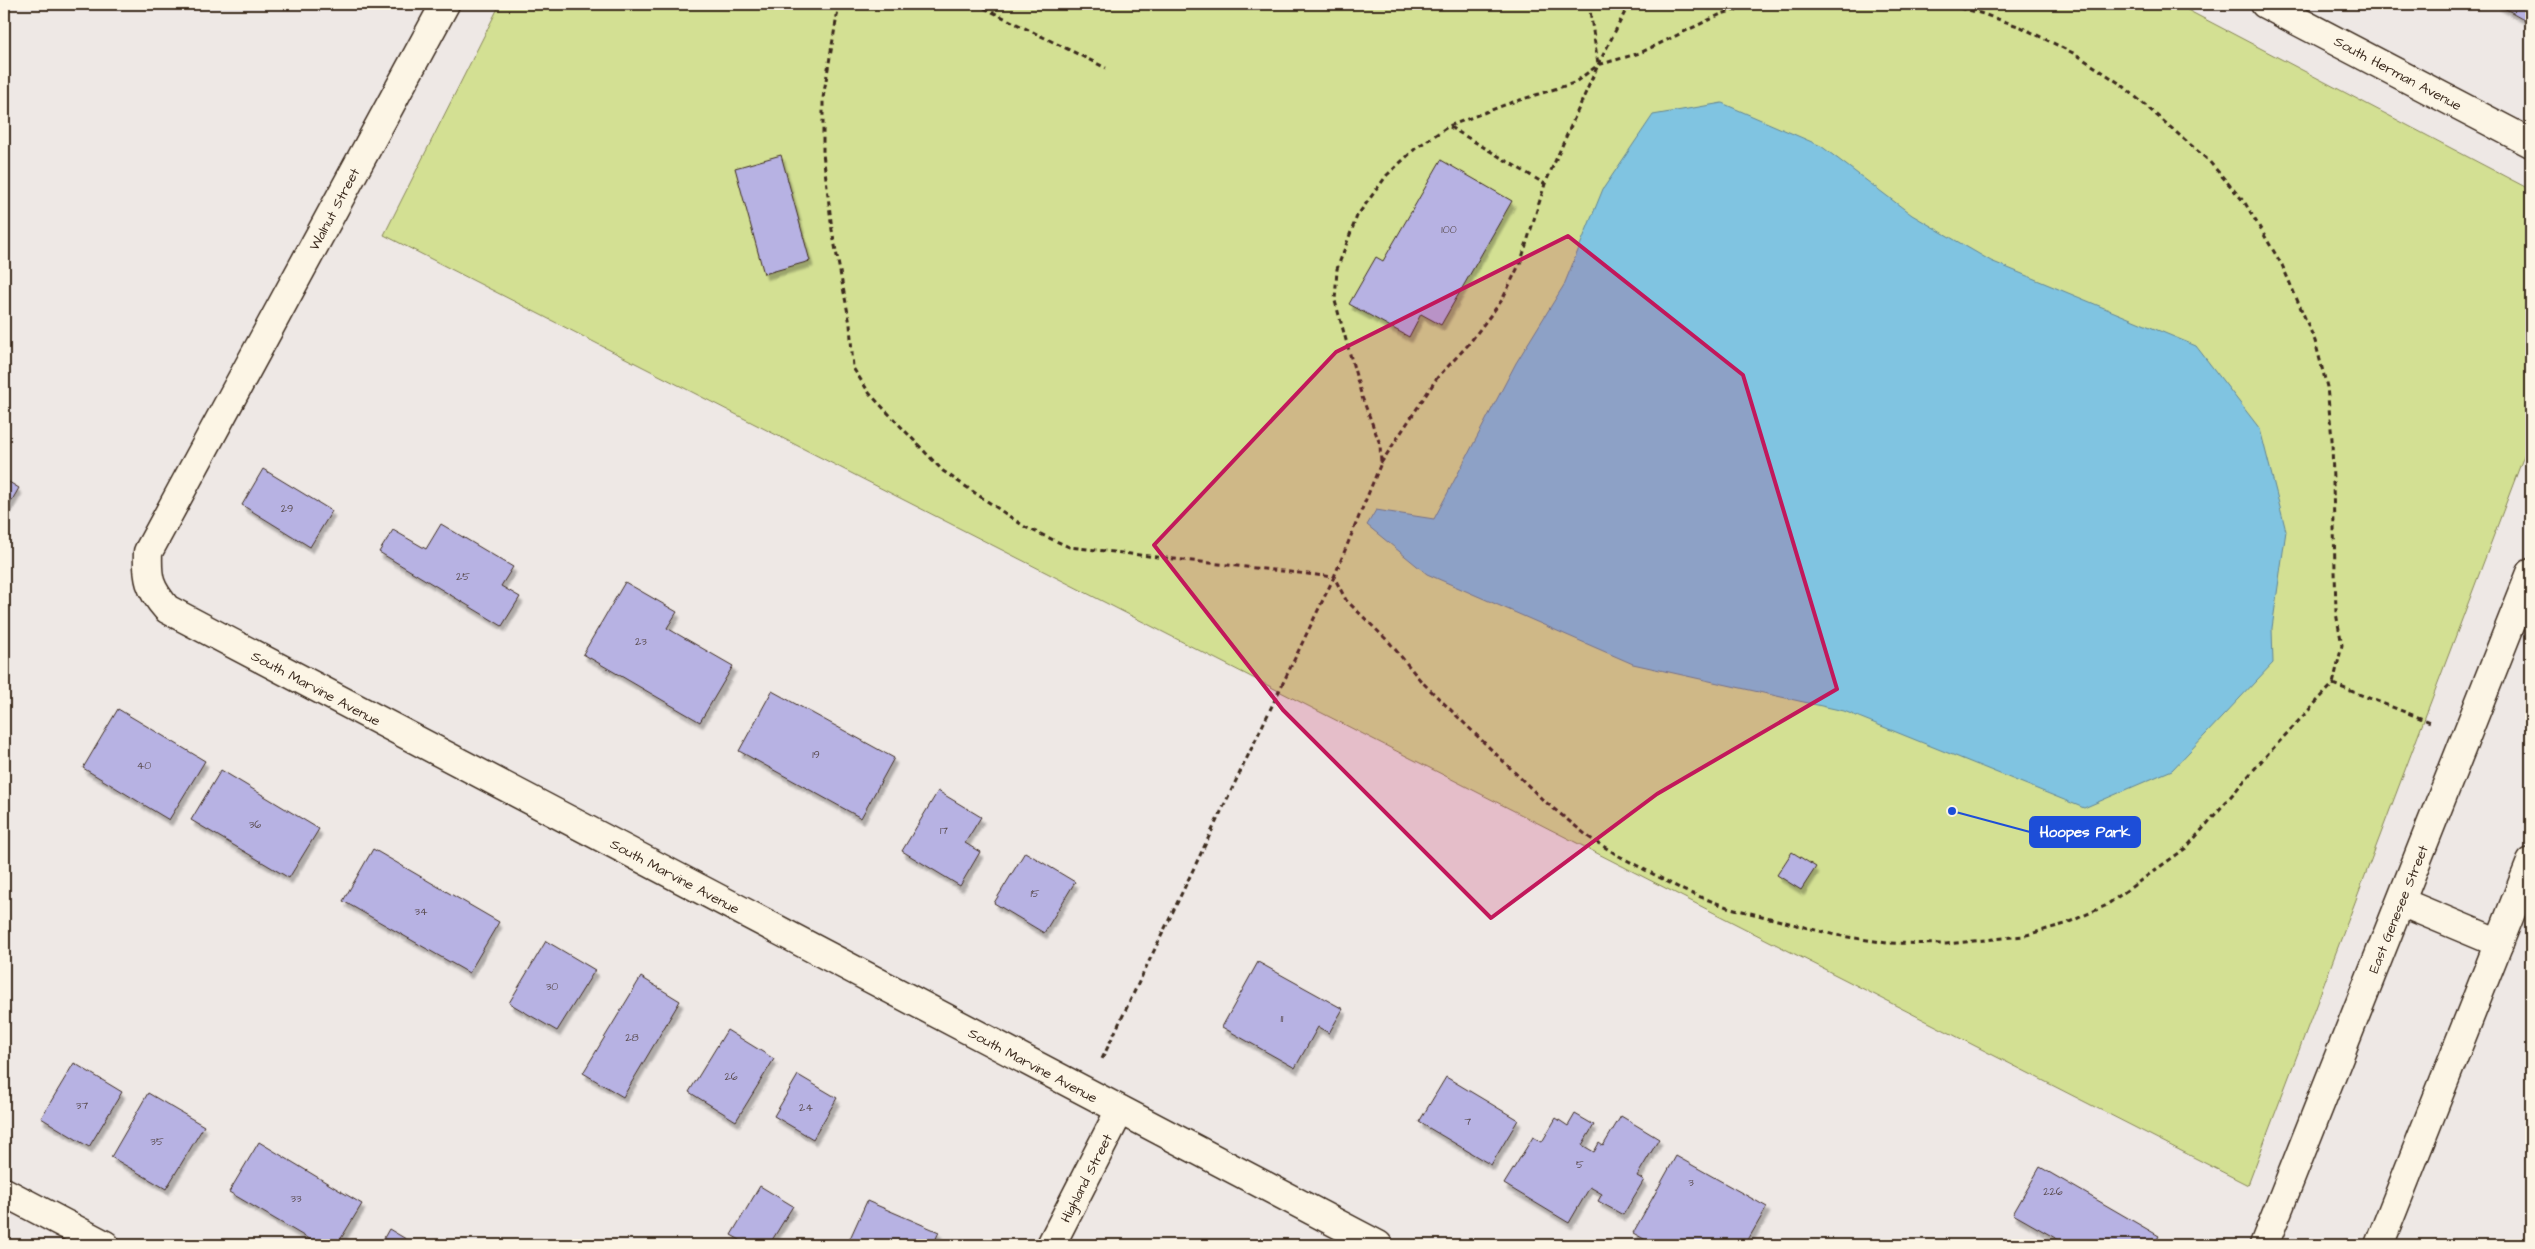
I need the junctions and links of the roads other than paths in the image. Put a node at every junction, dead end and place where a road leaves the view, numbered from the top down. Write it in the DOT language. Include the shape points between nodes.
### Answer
graph roads {
  1 [pos="445,4"];
  2 [pos="2266,4"];
  3 [pos="2531,143"];
  4 [pos="223,414"];
  5 [pos="2531,573"];
  6 [pos="2531,862"];
  7 [pos="2401,902"];
  8 [pos="2499,942"];
  9 [pos="1120,1110"];
  10 [pos="4,1192"];
  11 [pos="105,1245"];
  12 [pos="1051,1245"];
  13 [pos="1378,1245"];
  14 [pos="2264,1245"];
  15 [pos="2380,1245"];
  1 -- 4 [label="main road, Walnut Street"];
  2 -- 3 [label="main road, South Herman Avenue"];
  4 -- 9 [label="main road, South Marvine Avenue" via="148,552 147,576 154,594 167,609"];
  5 -- 7 [label="main road, East Genesee Street"];
  6 -- 8 [label="main road"];
  7 -- 8 [label="main road"];
  7 -- 14 [label="main road, East Genesee Street"];
  8 -- 15 [label="main road"];
  9 -- 12 [label="main road, Highland Street"];
  9 -- 13 [label="main road, South Marvine Avenue"];
  10 -- 11 [label="main road"];
}
